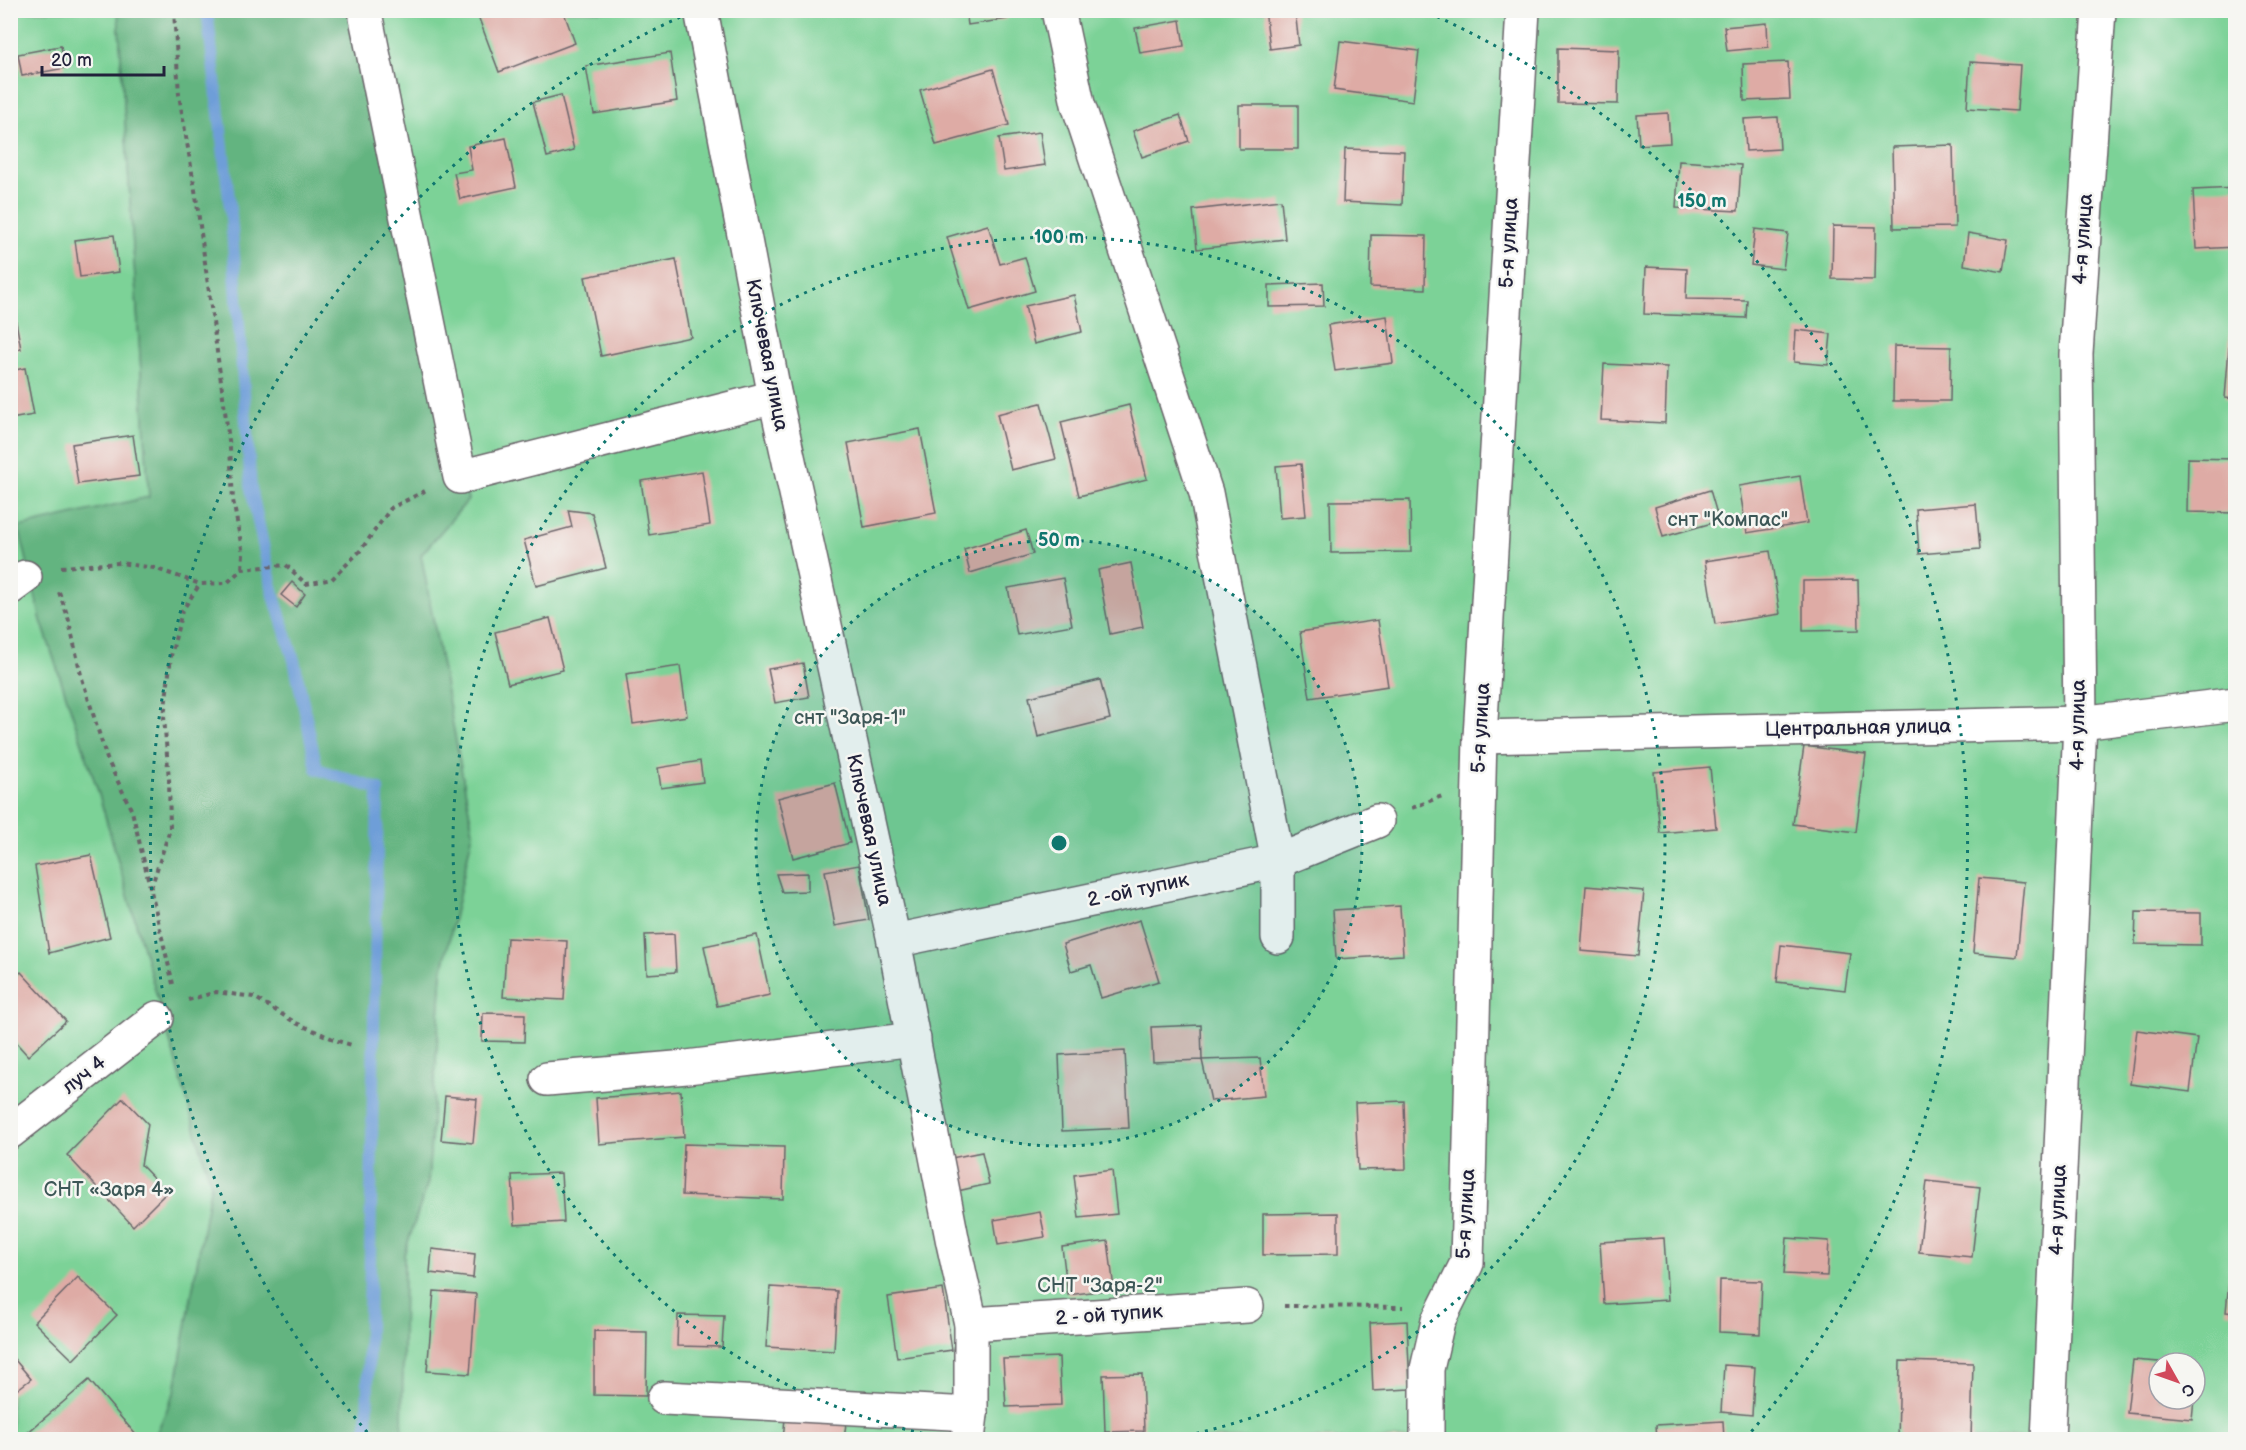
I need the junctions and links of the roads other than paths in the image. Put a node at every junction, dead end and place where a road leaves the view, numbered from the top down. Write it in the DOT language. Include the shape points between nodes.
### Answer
graph roads {
  1 [pos="701,10"];
  2 [pos="1058,10"];
  3 [pos="1523,10"];
  4 [pos="2099,10"];
  5 [pos="366,18"];
  6 [pos="775,397"];
  7 [pos="2235,704"];
  8 [pos="2080,723"];
  9 [pos="1480,737"];
  10 [pos="1377,821"];
  11 [pos="1278,861"];
  12 [pos="1278,937"];
  13 [pos="894,941"];
  14 [pos="164,1012"];
  15 [pos="914,1040"];
  16 [pos="546,1079"];
  17 [pos="10,1132"];
  18 [pos="1247,1306"];
  19 [pos="971,1324"];
  20 [pos="664,1398"];
  21 [pos="970,1427"];
  22 [pos="1427,1440"];
  23 [pos="2048,1440"];
  1 -- 6 [label="street, Ключевая улица"];
  2 -- 11 [label="street" via="1078,104 1206,493"];
  3 -- 9 [label="street, 5-я улица"];
  4 -- 8 [label="street, 4-я улица" via="2076,354"];
  5 -- 6 [label="street" via="460,477"];
  6 -- 13 [label="street, Ключевая улица"];
  7 -- 8 [label="street, Центральная улица"];
  8 -- 9 [label="street, Центральная улица"];
  8 -- 23 [label="street, 4-я улица"];
  9 -- 22 [label="street, 5-я улица" via="1467,1263 1438,1321 1427,1369"];
  10 -- 11 [label="street, 2 -ой тупик"];
  11 -- 12 [label="street"];
  11 -- 13 [label="street, 2 -ой тупик"];
  13 -- 15 [label="street, Ключевая улица"];
  14 -- 17 [label="street, луч 4"];
  15 -- 16 [label="street"];
  15 -- 19 [label="street, Ключевая улица"];
  18 -- 19 [label="street, 2 - ой тупик"];
  19 -- 21 [label="street, Ключевая улица"];
  20 -- 21 [label="street"];
}
